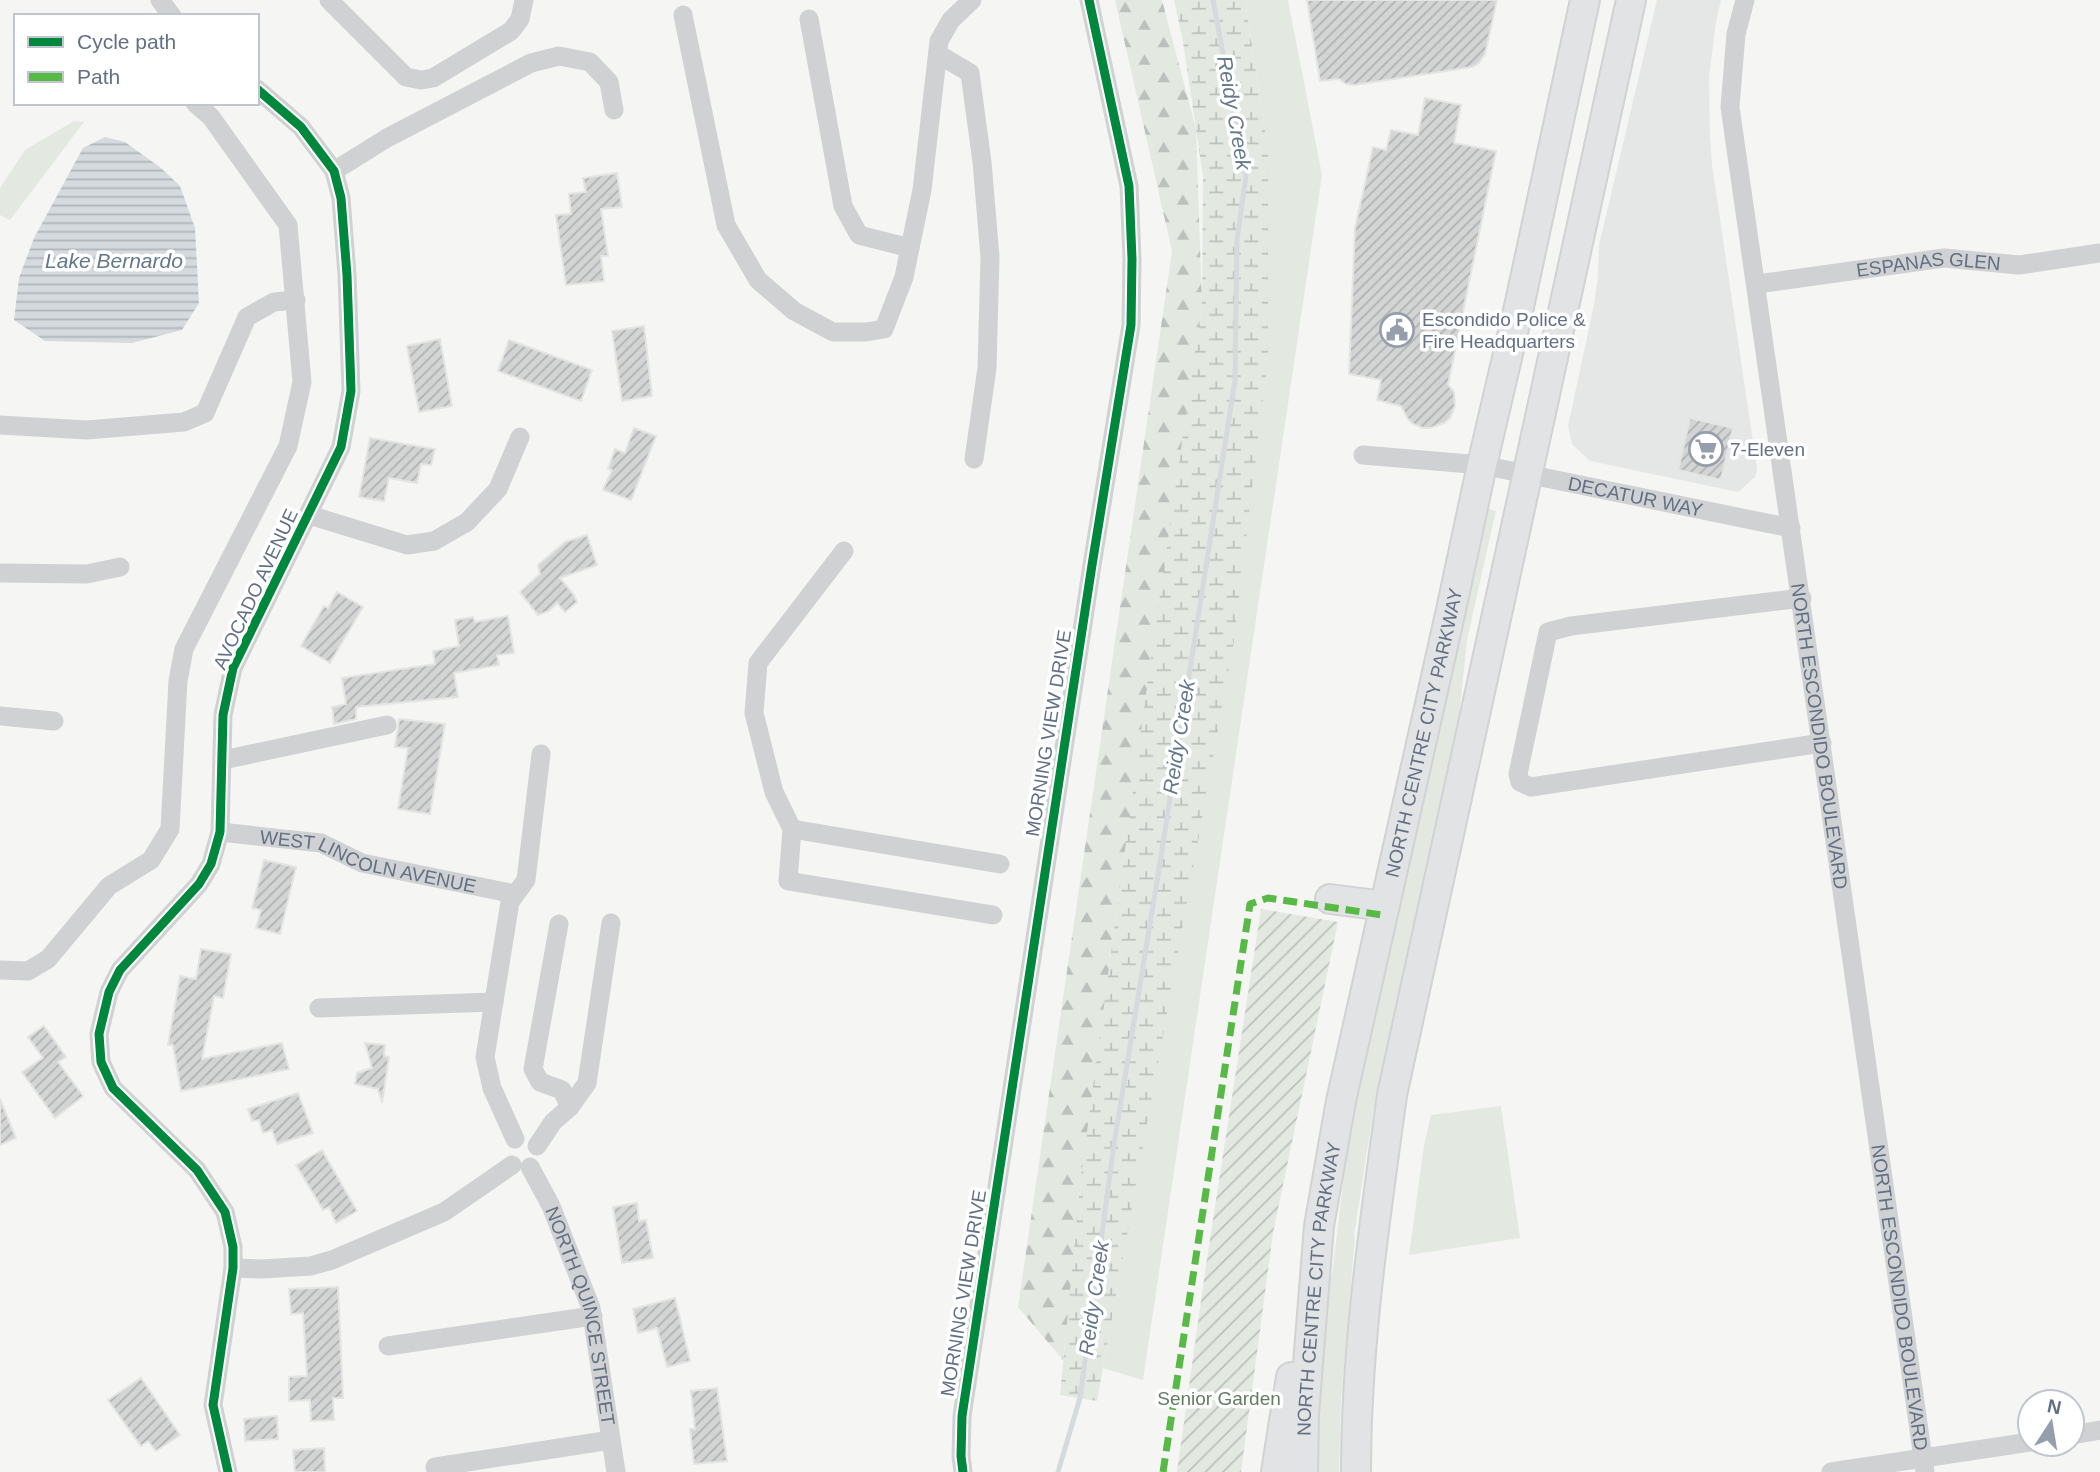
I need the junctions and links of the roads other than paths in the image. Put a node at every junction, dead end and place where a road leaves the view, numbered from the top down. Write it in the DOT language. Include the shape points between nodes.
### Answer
graph roads {
  1 [pos="160,0"];
  2 [pos="329,0"];
  3 [pos="524,0"];
  4 [pos="972,0"];
  5 [pos="1089,0"];
  6 [pos="1585,0"];
  7 [pos="1631,0"];
  8 [pos="1745,0"];
  9 [pos="171,14"];
  10 [pos="683,15"];
  11 [pos="809,19"];
  12 [pos="938,54"];
  13 [pos="259,91"];
  14 [pos="197,105"];
  15 [pos="614,110"];
  16 [pos="334,170"];
  17 [pos="910,248"];
  18 [pos="2100,253"];
  19 [pos="1757,284"];
  20 [pos="296,300"];
  21 [pos="0,425"];
  22 [pos="520,437"];
  23 [pos="1363,455"];
  24 [pos="974,459"];
  25 [pos="1482,465"];
  26 [pos="1527,473"];
  27 [pos="309,515"];
  28 [pos="1791,528"];
  29 [pos="844,551"];
  30 [pos="120,567"];
  31 [pos="0,573"];
  32 [pos="1802,598"];
  33 [pos="0,716"];
  34 [pos="54,721"];
  35 [pos="387,725"];
  36 [pos="1822,743"];
  37 [pos="541,754"];
  38 [pos="223,760"];
  39 [pos="792,829"];
  40 [pos="220,832"];
  41 [pos="1000,864"];
  42 [pos="515,894"];
  43 [pos="1330,899"];
  44 [pos="1384,906"];
  45 [pos="993,915"];
  46 [pos="611,923"];
  47 [pos="559,924"];
  48 [pos="0,970"];
  49 [pos="494,1002"];
  50 [pos="319,1008"];
  51 [pos="570,1107"];
  52 [pos="515,1139"];
  53 [pos="537,1146"];
  54 [pos="521,1166"];
  55 [pos="1319,1226"];
  56 [pos="233,1268"];
  57 [pos="593,1316"];
  58 [pos="388,1346"];
  59 [pos="611,1440"];
  60 [pos="2016,1445"];
  61 [pos="1924,1465"];
  62 [pos="435,1467"];
  63 [pos="228,1472"];
  64 [pos="616,1472"];
  65 [pos="962,1472"];
  66 [pos="1276,1472"];
  67 [pos="1303,1472"];
  68 [pos="1356,1472"];
  69 [pos="1831,1472"];
  1 -- 9 [label="street"];
  2 -- 3 [label="street" via="406,77 421,80 433,78 511,31 520,19"];
  4 -- 12 [label="street" via="951,20 939,41"];
  5 -- 65 [label="street, MORNING VIEW DRIVE" via="1129,186 1131,325 961,1416"];
  6 -- 25 [label="highway, NORTH CENTRE CITY PARKWAY"];
  7 -- 26 [label="highway"];
  8 -- 19 [label="street, NORTH ESCONDIDO BOULEVARD" via="1736,34 1730,107"];
  10 -- 17 [label="street" via="726,225 758,280 794,312 833,331 884,329"];
  11 -- 17 [label="street" via="844,206 859,235"];
  12 -- 17 [label="street" via="922,190"];
  12 -- 24 [label="street" via="970,72 987,216 987,368"];
  13 -- 16 [label="street, AVOCADO AVENUE" via="301,127"];
  14 -- 20 [label="street" via="211,117 288,225"];
  15 -- 16 [label="street" via="608,82 590,62 559,56 531,63"];
  16 -- 27 [label="street, AVOCADO AVENUE" via="341,198 347,275 351,391 341,447"];
  18 -- 19 [label="street, ESPANAS GLEN" via="2019,265 1944,258"];
  19 -- 28 [label="street, NORTH ESCONDIDO BOULEVARD"];
  20 -- 21 [label="street" via="274,302 247,317 205,413 195,418 87,430"];
  20 -- 48 [label="street" via="302,382 288,446 184,649 178,681 170,830 151,860 109,886 48,959 28,971"];
  22 -- 27 [label="street, AVOCADO AVENUE" via="498,489 467,522 434,541 407,545"];
  23 -- 25 [label="street, DECATUR WAY"];
  25 -- 26 [label="street, DECATUR WAY"];
  25 -- 44 [label="highway, NORTH CENTRE CITY PARKWAY"];
  26 -- 28 [label="street, DECATUR WAY"];
  26 -- 68 [label="highway" via="1392,1095 1369,1262"];
  27 -- 38 [label="street, AVOCADO AVENUE" via="233,668 223,715"];
  28 -- 32 [label="street, NORTH ESCONDIDO BOULEVARD"];
  29 -- 39 [label="street" via="758,663 754,713 774,792"];
  30 -- 31 [label="street" via="88,574"];
  32 -- 36 [label="street, NORTH ESCONDIDO BOULEVARD"];
  32 -- 36 [label="street" via="1548,632 1518,774 1520,782 1531,787"];
  33 -- 34 [label="street"];
  35 -- 38 [label="street"];
  36 -- 61 [label="street, NORTH ESCONDIDO BOULEVARD"];
  37 -- 42 [label="street" via="526,880"];
  38 -- 40 [label="street, AVOCADO AVENUE"];
  39 -- 41 [label="street"];
  39 -- 45 [label="street" via="788,881"];
  40 -- 42 [label="street, WEST LINCOLN AVENUE" via="321,843 362,863"];
  40 -- 56 [label="street, AVOCADO AVENUE" via="211,864 199,884 120,970 99,1034 100,1062 113,1088 197,1170 225,1212"];
  42 -- 49 [label="street"];
  43 -- 44 [label="highway"];
  44 -- 55 [label="highway, NORTH CENTRE CITY PARKWAY"];
  46 -- 51 [label="street" via="587,1083"];
  47 -- 51 [label="street" via="533,1069 540,1082 562,1090"];
  49 -- 50 [label="street"];
  49 -- 52 [label="street" via="485,1057 492,1088"];
  51 -- 53 [label="street"];
  52 -- 53 [label="street" via="527,1138"];
  52 -- 54 [label="street" via="506,1155"];
  53 -- 54 [label="street" via="538,1158"];
  54 -- 56 [label="street" via="444,1212 332,1260 311,1266"];
  54 -- 57 [label="street, NORTH QUINCE STREET" via="551,1206"];
  55 -- 66 [label="highway"];
  55 -- 67 [label="highway, NORTH CENTRE CITY PARKWAY"];
  56 -- 63 [label="street, AVOCADO AVENUE" via="213,1405"];
  57 -- 58 [label="street"];
  57 -- 59 [label="street, NORTH QUINCE STREET"];
  59 -- 62 [label="street"];
  59 -- 64 [label="street, NORTH QUINCE STREET"];
  60 -- 61 [label="street"];
  61 -- 69 [label="street"];
}
